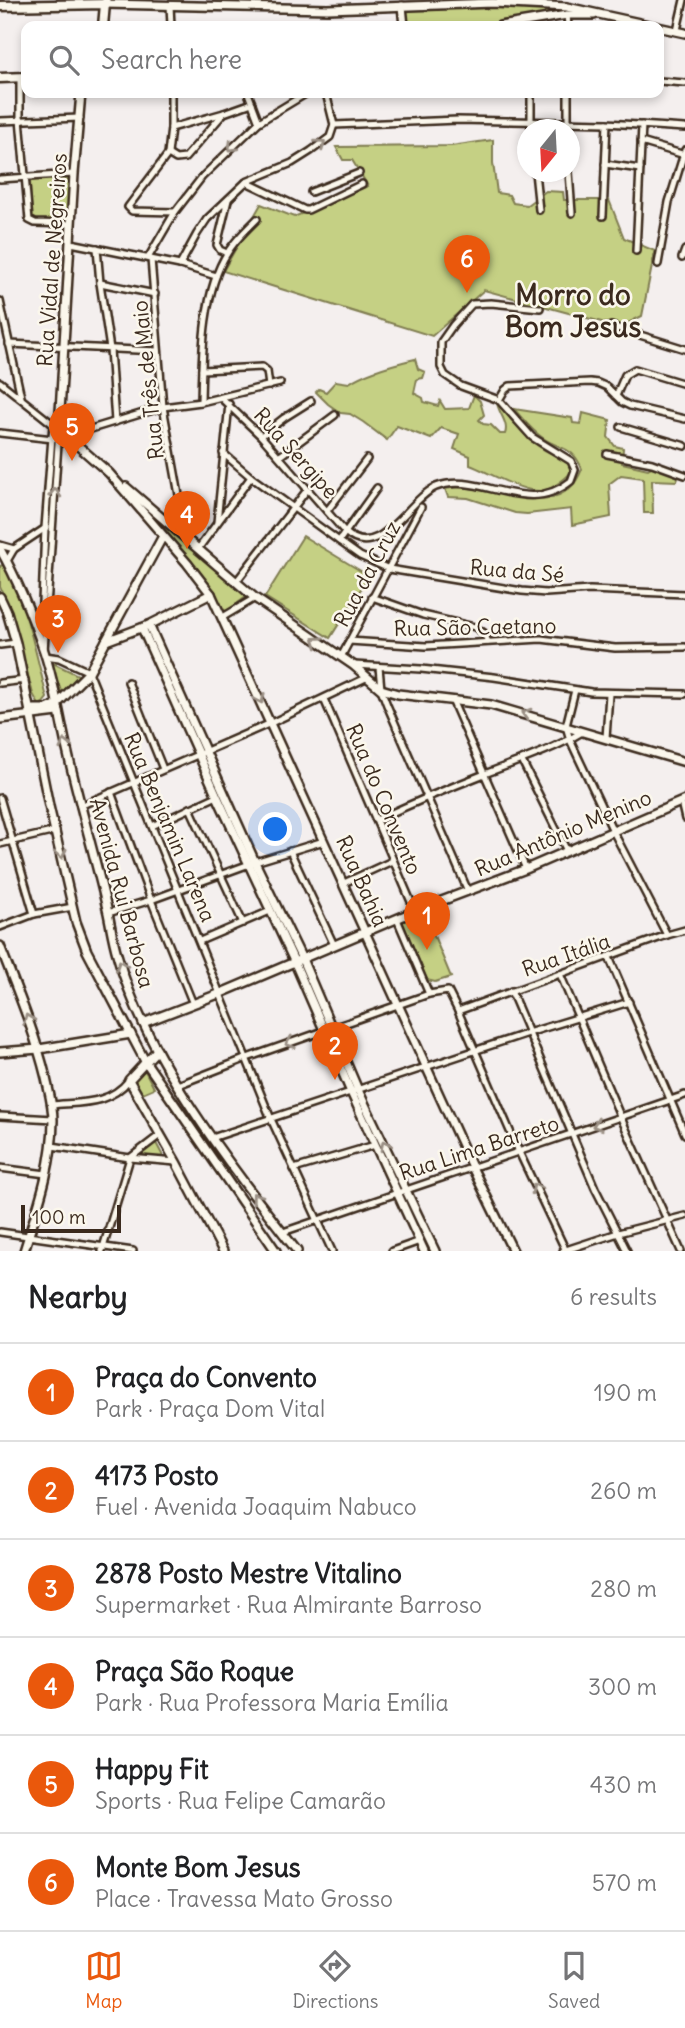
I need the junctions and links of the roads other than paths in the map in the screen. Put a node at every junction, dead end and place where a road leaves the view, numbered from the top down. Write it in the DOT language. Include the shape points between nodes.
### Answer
graph roads {
  1 [pos="330,0"];
  2 [pos="684,0"];
  3 [pos="106,2"];
  4 [pos="170,5"];
  5 [pos="526,5"];
  6 [pos="0,6"];
  7 [pos="402,6"];
  8 [pos="567,7"];
  9 [pos="328,9"];
  10 [pos="104,21"];
  11 [pos="171,21"];
  12 [pos="404,21"];
  13 [pos="529,21"];
  14 [pos="531,21"];
  15 [pos="635,21"];
  16 [pos="681,31"];
  17 [pos="21,77"];
  18 [pos="0,78"];
  19 [pos="664,81"];
  20 [pos="685,83"];
  21 [pos="22,98"];
  22 [pos="81,98"];
  23 [pos="171,98"];
  24 [pos="250,98"];
  25 [pos="299,98"];
  26 [pos="327,98"];
  27 [pos="531,98"];
  28 [pos="569,98"];
  29 [pos="252,103"];
  30 [pos="224,113"];
  31 [pos="80,118"];
  32 [pos="20,119"];
  33 [pos="531,119"];
  34 [pos="568,119"];
  35 [pos="0,121"];
  36 [pos="260,122"];
  37 [pos="607,123"];
  38 [pos="334,125"];
  39 [pos="517,125"];
  40 [pos="580,125"];
  41 [pos="642,125"];
  42 [pos="171,128"];
  43 [pos="685,128"];
  44 [pos="641,142"];
  45 [pos="685,153"];
  46 [pos="168,155"];
  47 [pos="605,164"];
  48 [pos="640,169"];
  49 [pos="359,173"];
  50 [pos="74,174"];
  51 [pos="26,177"];
  52 [pos="0,179"];
  53 [pos="246,182"];
  54 [pos="536,182"];
  55 [pos="570,182"];
  56 [pos="362,184"];
  57 [pos="311,192"];
  58 [pos="229,199"];
  59 [pos="539,210"];
  60 [pos="175,212"];
  61 [pos="572,213"];
  62 [pos="603,216"];
  63 [pos="257,219"];
  64 [pos="71,224"];
  65 [pos="71,243"];
  66 [pos="97,248"];
  67 [pos="685,250"];
  68 [pos="636,251"];
  69 [pos="227,253"];
  70 [pos="150,258"];
  71 [pos="682,258"];
  72 [pos="658,264"];
  73 [pos="180,265"];
  74 [pos="216,276"];
  75 [pos="100,284"];
  76 [pos="155,294"];
  77 [pos="0,301"];
  78 [pos="540,308"];
  79 [pos="611,326"];
  80 [pos="9,344"];
  81 [pos="64,348"];
  82 [pos="110,349"];
  83 [pos="685,349"];
  84 [pos="158,351"];
  85 [pos="202,370"];
  86 [pos="0,382"];
  87 [pos="280,383"];
  88 [pos="685,383"];
  89 [pos="269,386"];
  90 [pos="616,396"];
  91 [pos="21,398"];
  92 [pos="221,398"];
  93 [pos="499,400"];
  94 [pos="311,401"];
  95 [pos="201,402"];
  96 [pos="229,404"];
  97 [pos="163,407"];
  98 [pos="335,415"];
  99 [pos="685,419"];
  100 [pos="116,422"];
  101 [pos="56,427"];
  102 [pos="621,427"];
  103 [pos="0,433"];
  104 [pos="68,436"];
  105 [pos="261,436"];
  106 [pos="50,439"];
  107 [pos="58,439"];
  108 [pos="685,446"];
  109 [pos="223,453"];
  110 [pos="607,454"];
  111 [pos="279,456"];
  112 [pos="367,459"];
  113 [pos="109,473"];
  114 [pos="685,475"];
  115 [pos="251,477"];
  116 [pos="377,488"];
  117 [pos="307,489"];
  118 [pos="419,504"];
  119 [pos="293,509"];
  120 [pos="327,512"];
  121 [pos="164,520"];
  122 [pos="217,522"];
  123 [pos="53,524"];
  124 [pos="45,528"];
  125 [pos="155,528"];
  126 [pos="345,532"];
  127 [pos="163,536"];
  128 [pos="187,539"];
  129 [pos="339,541"];
  130 [pos="0,547"];
  131 [pos="14,549"];
  132 [pos="198,549"];
  133 [pos="3,562"];
  134 [pos="389,569"];
  135 [pos="236,582"];
  136 [pos="211,594"];
  137 [pos="685,594"];
  138 [pos="0,597"];
  139 [pos="372,597"];
  140 [pos="254,598"];
  141 [pos="223,617"];
  142 [pos="146,626"];
  143 [pos="46,634"];
  144 [pos="105,641"];
  145 [pos="349,641"];
  146 [pos="488,642"];
  147 [pos="16,643"];
  148 [pos="0,645"];
  149 [pos="685,647"];
  150 [pos="45,654"];
  151 [pos="341,657"];
  152 [pos="353,665"];
  153 [pos="379,667"];
  154 [pos="89,672"];
  155 [pos="368,677"];
  156 [pos="25,680"];
  157 [pos="128,682"];
  158 [pos="0,683"];
  159 [pos="381,689"];
  160 [pos="575,690"];
  161 [pos="609,694"];
  162 [pos="685,694"];
  163 [pos="324,699"];
  164 [pos="452,701"];
  165 [pos="57,709"];
  166 [pos="30,713"];
  167 [pos="0,719"];
  168 [pos="271,723"];
  169 [pos="566,726"];
  170 [pos="583,731"];
  171 [pos="606,738"];
  172 [pos="570,740"];
  173 [pos="201,752"];
  174 [pos="522,761"];
  175 [pos="685,762"];
  176 [pos="163,769"];
  177 [pos="485,774"];
  178 [pos="133,782"];
  179 [pos="111,792"];
  180 [pos="217,796"];
  181 [pos="426,797"];
  182 [pos="0,798"];
  183 [pos="683,801"];
  184 [pos="80,806"];
  185 [pos="190,808"];
  186 [pos="685,819"];
  187 [pos="376,820"];
  188 [pos="152,826"];
  189 [pos="55,831"];
  190 [pos="613,831"];
  191 [pos="12,841"];
  192 [pos="325,841"];
  193 [pos="0,844"];
  194 [pos="290,851"];
  195 [pos="567,851"];
  196 [pos="392,861"];
  197 [pos="252,863"];
  198 [pos="526,869"];
  199 [pos="221,874"];
  200 [pos="344,883"];
  201 [pos="178,890"];
  202 [pos="468,891"];
  203 [pos="151,900"];
  204 [pos="73,907"];
  205 [pos="270,911"];
  206 [pos="415,911"];
  207 [pos="108,913"];
  208 [pos="34,914"];
  209 [pos="397,919"];
  210 [pos="243,923"];
  211 [pos="0,927"];
  212 [pos="685,930"];
  213 [pos="366,932"];
  214 [pos="667,935"];
  215 [pos="200,941"];
  216 [pos="334,945"];
  217 [pos="0,946"];
  218 [pos="609,957"];
  219 [pos="298,961"];
  220 [pos="560,974"];
  221 [pos="511,991"];
  222 [pos="221,993"];
  223 [pos="429,994"];
  224 [pos="629,1002"];
  225 [pos="193,1004"];
  226 [pos="398,1006"];
  227 [pos="458,1011"];
  228 [pos="578,1017"];
  229 [pos="143,1023"];
  230 [pos="327,1030"];
  231 [pos="527,1033"];
  232 [pos="131,1034"];
  233 [pos="39,1049"];
  234 [pos="158,1050"];
  235 [pos="475,1051"];
  236 [pos="0,1052"];
  237 [pos="247,1058"];
  238 [pos="145,1061"];
  239 [pos="426,1067"];
  240 [pos="129,1080"];
  241 [pos="178,1086"];
  242 [pos="354,1091"];
  243 [pos="685,1095"];
  244 [pos="670,1101"];
  245 [pos="52,1105"];
  246 [pos="0,1116"];
  247 [pos="621,1118"];
  248 [pos="53,1119"];
  249 [pos="271,1119"];
  250 [pos="571,1134"];
  251 [pos="685,1134"];
  252 [pos="160,1135"];
  253 [pos="212,1138"];
  254 [pos="374,1145"];
  255 [pos="52,1146"];
  256 [pos="519,1152"];
  257 [pos="130,1158"];
  258 [pos="176,1162"];
  259 [pos="472,1167"];
  260 [pos="0,1168"];
  261 [pos="294,1169"];
  262 [pos="46,1174"];
  263 [pos="406,1189"];
  264 [pos="396,1192"];
  265 [pos="685,1216"];
  266 [pos="318,1219"];
  267 [pos="666,1222"];
  268 [pos="0,1232"];
  269 [pos="283,1232"];
  270 [pos="618,1233"];
  271 [pos="28,1237"];
  272 [pos="420,1241"];
  273 [pos="103,1249"];
  274 [pos="24,1251"];
  275 [pos="133,1251"];
  276 [pos="223,1251"];
  277 [pos="276,1251"];
  278 [pos="298,1251"];
  279 [pos="332,1251"];
  280 [pos="392,1251"];
  281 [pos="424,1251"];
  282 [pos="435,1251"];
  283 [pos="513,1251"];
  284 [pos="565,1251"];
  285 [pos="626,1251"];
  286 [pos="681,1251"];
  1 -- 9 [label="street"];
  2 -- 16 [label="street"];
  3 -- 4 [label="street"];
  3 -- 6 [label="main road"];
  3 -- 10 [label="main road"];
  4 -- 9 [label="street"];
  4 -- 11 [label="street"];
  5 -- 7 [label="street"];
  5 -- 8 [label="street"];
  5 -- 13 [label="street" via="531,11"];
  7 -- 9 [label="street"];
  7 -- 12 [label="street"];
  8 -- 14 [label="street"];
  8 -- 15 [label="street"];
  17 -- 18 [label="main road"];
  19 -- 20 [label="street"];
  21 -- 32 [label="street"];
  22 -- 31 [label="street, Rua Vidal de Negreiros"];
  23 -- 42 [label="street"];
  24 -- 29 [label="street"];
  25 -- 36 [label="street"];
  26 -- 38 [label="street"];
  27 -- 33 [label="street"];
  28 -- 34 [label="street"];
  29 -- 30 [label="street"];
  29 -- 36 [label="street"];
  30 -- 42 [label="street"];
  30 -- 46 [label="street" via="185,158"];
  31 -- 32 [label="street"];
  31 -- 50 [label="street, Rua Vidal de Negreiros"];
  32 -- 35 [label="street"];
  32 -- 51 [label="street"];
  36 -- 60 [label="street, one-way" via="202,177"];
  37 -- 40 [label="street"];
  37 -- 41 [label="street"];
  37 -- 47 [label="street"];
  38 -- 39 [label="street" via="458,120"];
  53 -- 38 [label="street, one-way" via="311,151 330,138"];
  41 -- 43 [label="street"];
  41 -- 44 [label="street"];
  42 -- 46 [label="street"];
  44 -- 45 [label="street"];
  44 -- 48 [label="street"];
  45 -- 72 [label="street" via="669,202"];
  46 -- 60 [label="street" via="128,209"];
  47 -- 48 [label="street"];
  47 -- 62 [label="street"];
  48 -- 68 [label="street"];
  49 -- 57 [label="street"];
  50 -- 51 [label="street"];
  50 -- 64 [label="street, Rua Vidal de Negreiros"];
  51 -- 52 [label="street"];
  51 -- 64 [label="street" via="30,222"];
  53 -- 56 [label="street" via="305,210"];
  53 -- 58 [label="street"];
  54 -- 59 [label="street"];
  55 -- 61 [label="street"];
  58 -- 69 [label="street" via="217,245"];
  58 -- 73 [label="street" via="207,219"];
  60 -- 70 [label="street"];
  63 -- 69 [label="street"];
  64 -- 65 [label="street, Rua Vidal de Negreiros"];
  65 -- 66 [label="street"];
  65 -- 81 [label="street, Rua Vidal de Negreiros"];
  66 -- 70 [label="street"];
  66 -- 75 [label="street"];
  67 -- 71 [label="street"];
  69 -- 74 [label="street"];
  70 -- 73 [label="street"];
  70 -- 76 [label="street, Rua Três de Maio"];
  73 -- 74 [label="street"];
  74 -- 85 [label="street"];
  75 -- 76 [label="street"];
  75 -- 82 [label="street"];
  76 -- 84 [label="street, Rua Três de Maio"];
  77 -- 80 [label="street"];
  78 -- 93 [label="street" via="472,304 441,342 444,375"];
  79 -- 83 [label="street"];
  80 -- 81 [label="street"];
  80 -- 91 [label="street"];
  81 -- 82 [label="street"];
  81 -- 101 [label="street, Rua Vidal de Negreiros"];
  82 -- 84 [label="street"];
  82 -- 100 [label="street"];
  84 -- 97 [label="street, Rua Três de Maio"];
  85 -- 89 [label="street" via="265,368"];
  85 -- 95 [label="street"];
  86 -- 91 [label="street"];
  87 -- 89 [label="street"];
  88 -- 90 [label="street" via="635,369 625,375"];
  89 -- 92 [label="street"];
  90 -- 93 [label="street" via="607,387 590,382 510,386"];
  90 -- 99 [label="street" via="629,406"];
  91 -- 101 [label="street"];
  92 -- 95 [label="street"];
  92 -- 96 [label="street, Rua Sergipe"];
  93 -- 118 [label="street" via="532,437 571,461 575,470 571,481 536,496 458,484 427,492"];
  94 -- 105 [label="street"];
  95 -- 97 [label="street"];
  96 -- 105 [label="street, Rua Sergipe"];
  96 -- 109 [label="street"];
  97 -- 100 [label="street"];
  97 -- 128 [label="street, Rua Três de Maio"];
  98 -- 111 [label="street"];
  100 -- 104 [label="street"];
  101 -- 104 [label="street"];
  101 -- 106 [label="street"];
  101 -- 107 [label="street"];
  102 -- 108 [label="street"];
  103 -- 106 [label="street"];
  104 -- 113 [label="street"];
  105 -- 111 [label="street, Rua Sergipe"];
  106 -- 107 [label="street"];
  106 -- 124 [label="street"];
  123 -- 107 [label="street, one-way"];
  109 -- 115 [label="street, Rua da Sé"];
  109 -- 122 [label="street"];
  110 -- 114 [label="street"];
  111 -- 117 [label="street, Rua Sergipe"];
  112 -- 120 [label="street"];
  113 -- 121 [label="street"];
  113 -- 125 [label="street, Rua Bahia"];
  115 -- 119 [label="street, Rua da Sé"];
  115 -- 122 [label="street"];
  116 -- 126 [label="street"];
  117 -- 119 [label="street"];
  117 -- 120 [label="street, Rua Sergipe"];
  118 -- 126 [label="street" via="372,540"];
  118 -- 134 [label="street, Rua da Cruz"];
  119 -- 129 [label="street, Rua da Sé"];
  119 -- 135 [label="street"];
  120 -- 126 [label="street, Rua Sergipe"];
  121 -- 125 [label="street" via="158,520"];
  121 -- 128 [label="street"];
  122 -- 132 [label="street"];
  123 -- 124 [label="street"];
  123 -- 143 [label="street"];
  124 -- 131 [label="street"];
  124 -- 143 [label="street" via="42,602"];
  125 -- 127 [label="street, Rua Bahia"];
  126 -- 129 [label="street"];
  127 -- 136 [label="street, Rua Bahia"];
  127 -- 144 [label="street"];
  128 -- 132 [label="street"];
  129 -- 134 [label="street, Rua da Sé"];
  130 -- 131 [label="street"];
  130 -- 133 [label="street, Avenida Rui Barbosa"];
  131 -- 133 [label="street"];
  132 -- 135 [label="street"];
  133 -- 150 [label="street, Avenida Rui Barbosa" via="27,606"];
  134 -- 137 [label="street, Rua da Sé" via="522,591"];
  134 -- 139 [label="street, Rua da Cruz"];
  135 -- 140 [label="street"];
  136 -- 141 [label="street, Rua Bahia"];
  136 -- 142 [label="street"];
  138 -- 147 [label="street, Avenida Rui Barbosa"];
  139 -- 145 [label="street, Rua da Cruz"];
  139 -- 146 [label="street" via="475,627"];
  140 -- 141 [label="street"];
  151 -- 140 [label="street, one-way"];
  141 -- 168 [label="street, Rua Bahia, one-way"];
  142 -- 144 [label="street"];
  142 -- 173 [label="street"];
  143 -- 150 [label="street"];
  144 -- 154 [label="street"];
  145 -- 146 [label="street, Rua São Caetano" via="426,646"];
  145 -- 151 [label="street, Rua da Cruz"];
  146 -- 149 [label="street, Rua São Caetano" via="541,639 615,648"];
  147 -- 148 [label="street"];
  147 -- 156 [label="street, Avenida Rui Barbosa"];
  150 -- 154 [label="street"];
  150 -- 165 [label="street, Avenida Rui Barbosa"];
  151 -- 152 [label="street"];
  152 -- 153 [label="street"];
  152 -- 155 [label="street"];
  153 -- 159 [label="street"];
  153 -- 160 [label="street"];
  154 -- 165 [label="street"];
  154 -- 178 [label="street, Rua Benjamin Larena"];
  155 -- 159 [label="street"];
  155 -- 163 [label="street"];
  156 -- 158 [label="street"];
  156 -- 166 [label="street, Avenida Rui Barbosa"];
  157 -- 176 [label="street"];
  159 -- 164 [label="street"];
  159 -- 181 [label="street"];
  160 -- 161 [label="street"];
  160 -- 169 [label="street"];
  161 -- 162 [label="street"];
  161 -- 171 [label="street"];
  163 -- 168 [label="street"];
  163 -- 187 [label="street, Rua do Convento"];
  169 -- 164 [label="street, one-way" via="491,705"];
  164 -- 177 [label="street"];
  165 -- 166 [label="street"];
  184 -- 165 [label="street, Avenida Rui Barbosa, one-way"];
  166 -- 167 [label="street"];
  166 -- 189 [label="street, Avenida Rui Barbosa"];
  168 -- 173 [label="street"];
  168 -- 192 [label="street, Rua Bahia"];
  169 -- 170 [label="street"];
  169 -- 172 [label="street"];
  170 -- 171 [label="street"];
  170 -- 172 [label="street"];
  171 -- 175 [label="street"];
  172 -- 174 [label="street"];
  172 -- 190 [label="street"];
  173 -- 176 [label="street"];
  173 -- 180 [label="street"];
  173 -- 197 [label="street"];
  174 -- 177 [label="street"];
  174 -- 195 [label="street"];
  176 -- 178 [label="street"];
  177 -- 181 [label="street"];
  177 -- 198 [label="street"];
  178 -- 179 [label="street"];
  178 -- 188 [label="street, Rua Benjamin Larena"];
  179 -- 184 [label="street"];
  179 -- 203 [label="street"];
  180 -- 185 [label="street"];
  180 -- 197 [label="street"];
  181 -- 187 [label="street"];
  181 -- 202 [label="street"];
  182 -- 191 [label="street"];
  183 -- 186 [label="street"];
  183 -- 190 [label="street, Rua Antônio Menino"];
  184 -- 207 [label="street, Avenida Rui Barbosa"];
  185 -- 188 [label="street"];
  185 -- 199 [label="street"];
  187 -- 196 [label="street, Rua do Convento"];
  188 -- 201 [label="street, Rua Benjamin Larena"];
  189 -- 191 [label="street"];
  189 -- 204 [label="street, Avenida Rui Barbosa, one-way"];
  190 -- 195 [label="street, Rua Antônio Menino"];
  190 -- 214 [label="street"];
  191 -- 193 [label="street"];
  191 -- 208 [label="street"];
  192 -- 194 [label="street"];
  192 -- 200 [label="street, Rua Bahia"];
  194 -- 197 [label="street"];
  194 -- 216 [label="street"];
  195 -- 198 [label="street, Rua Antônio Menino"];
  196 -- 200 [label="street"];
  196 -- 206 [label="street, Rua do Convento"];
  197 -- 199 [label="street"];
  197 -- 205 [label="street"];
  197 -- 219 [label="street"];
  198 -- 202 [label="street, Rua Antônio Menino"];
  199 -- 201 [label="street"];
  199 -- 210 [label="street"];
  200 -- 213 [label="street, Rua Bahia"];
  201 -- 203 [label="street"];
  201 -- 215 [label="street, Rua Benjamin Larena"];
  202 -- 206 [label="street, Rua Antônio Menino"];
  203 -- 207 [label="street"];
  203 -- 225 [label="street"];
  204 -- 208 [label="street"];
  204 -- 232 [label="street, Avenida Rui Barbosa" via="87,951"];
  205 -- 210 [label="street"];
  205 -- 219 [label="street"];
  206 -- 209 [label="street, Rua Antônio Menino"];
  229 -- 207 [label="street, Avenida Rui Barbosa, one-way" via="117,955"];
  208 -- 211 [label="street"];
  209 -- 213 [label="street, Rua Antônio Menino"];
  209 -- 223 [label="street"];
  210 -- 215 [label="street"];
  212 -- 214 [label="street, Rua Itália"];
  213 -- 216 [label="street, Rua Antônio Menino"];
  213 -- 226 [label="street, Rua Bahia"];
  214 -- 218 [label="street, Rua Itália"];
  215 -- 222 [label="street, Rua Benjamin Larena"];
  216 -- 219 [label="street, Rua Antônio Menino"];
  233 -- 217 [label="street, one-way"];
  218 -- 220 [label="street, Rua Itália"];
  218 -- 224 [label="street"];
  219 -- 222 [label="street, Rua Antônio Menino"];
  219 -- 230 [label="street"];
  220 -- 221 [label="street, Rua Itália"];
  220 -- 228 [label="street"];
  221 -- 227 [label="street, Rua Itália"];
  221 -- 231 [label="street"];
  222 -- 225 [label="street, Rua Antônio Menino"];
  222 -- 237 [label="street, Rua Benjamin Larena"];
  223 -- 226 [label="street"];
  223 -- 227 [label="street" via="447,991"];
  224 -- 228 [label="street"];
  224 -- 244 [label="street"];
  225 -- 229 [label="street, Rua Antônio Menino"];
  226 -- 230 [label="street"];
  226 -- 239 [label="street, Rua Bahia"];
  227 -- 235 [label="street"];
  228 -- 231 [label="street"];
  228 -- 247 [label="street"];
  229 -- 234 [label="street, Avenida Rui Barbosa"];
  230 -- 237 [label="street, one-way"];
  230 -- 242 [label="street"];
  231 -- 235 [label="street"];
  231 -- 250 [label="street"];
  232 -- 233 [label="street"];
  232 -- 238 [label="street, Avenida Rui Barbosa"];
  233 -- 236 [label="street"];
  233 -- 245 [label="street"];
  234 -- 238 [label="street"];
  234 -- 241 [label="street, Avenida Rui Barbosa"];
  235 -- 239 [label="street"];
  235 -- 256 [label="street"];
  237 -- 241 [label="street"];
  237 -- 249 [label="street, Rua Benjamin Larena"];
  238 -- 240 [label="street"];
  238 -- 277 [label="street, Avenida Rui Barbosa"];
  239 -- 242 [label="street"];
  239 -- 259 [label="street, Rua Bahia"];
  240 -- 245 [label="street" via="118,1093 100,1100"];
  240 -- 252 [label="street"];
  241 -- 253 [label="street, Avenida Rui Barbosa"];
  242 -- 249 [label="street"];
  242 -- 254 [label="street"];
  263 -- 242 [label="street, one-way"];
  243 -- 244 [label="street, Rua Lima Barreto"];
  244 -- 247 [label="street, Rua Lima Barreto"];
  244 -- 251 [label="street"];
  245 -- 248 [label="street"];
  246 -- 248 [label="street"];
  247 -- 250 [label="street, Rua Lima Barreto, one-way"];
  247 -- 267 [label="street"];
  248 -- 255 [label="street"];
  249 -- 253 [label="street"];
  249 -- 261 [label="street, Rua Benjamin Larena"];
  250 -- 256 [label="street, Rua Lima Barreto"];
  250 -- 270 [label="street"];
  252 -- 257 [label="street"];
  252 -- 258 [label="street"];
  269 -- 253 [label="street, Avenida Rui Barbosa, one-way"];
  254 -- 261 [label="street"];
  254 -- 264 [label="street"];
  255 -- 257 [label="street"];
  255 -- 262 [label="street"];
  256 -- 259 [label="street, Rua Lima Barreto"];
  284 -- 256 [label="street, one-way"];
  257 -- 258 [label="street"];
  257 -- 273 [label="street"];
  258 -- 276 [label="street"];
  259 -- 263 [label="street, Rua Lima Barreto"];
  259 -- 283 [label="street, Rua Bahia"];
  260 -- 262 [label="street"];
  261 -- 266 [label="street, Rua Benjamin Larena"];
  262 -- 271 [label="street"];
  263 -- 264 [label="street, Rua Lima Barreto"];
  263 -- 282 [label="street"];
  264 -- 266 [label="street, Rua Lima Barreto"];
  264 -- 272 [label="street"];
  265 -- 267 [label="street"];
  266 -- 269 [label="street, Rua Lima Barreto"];
  266 -- 279 [label="street, Rua Benjamin Larena"];
  267 -- 270 [label="street"];
  267 -- 286 [label="street"];
  268 -- 271 [label="street"];
  269 -- 278 [label="street, Avenida Rui Barbosa"];
  270 -- 284 [label="street"];
  270 -- 285 [label="street"];
  271 -- 273 [label="street"];
  271 -- 274 [label="street"];
  272 -- 280 [label="street"];
  272 -- 281 [label="street"];
  273 -- 275 [label="street"];
}
